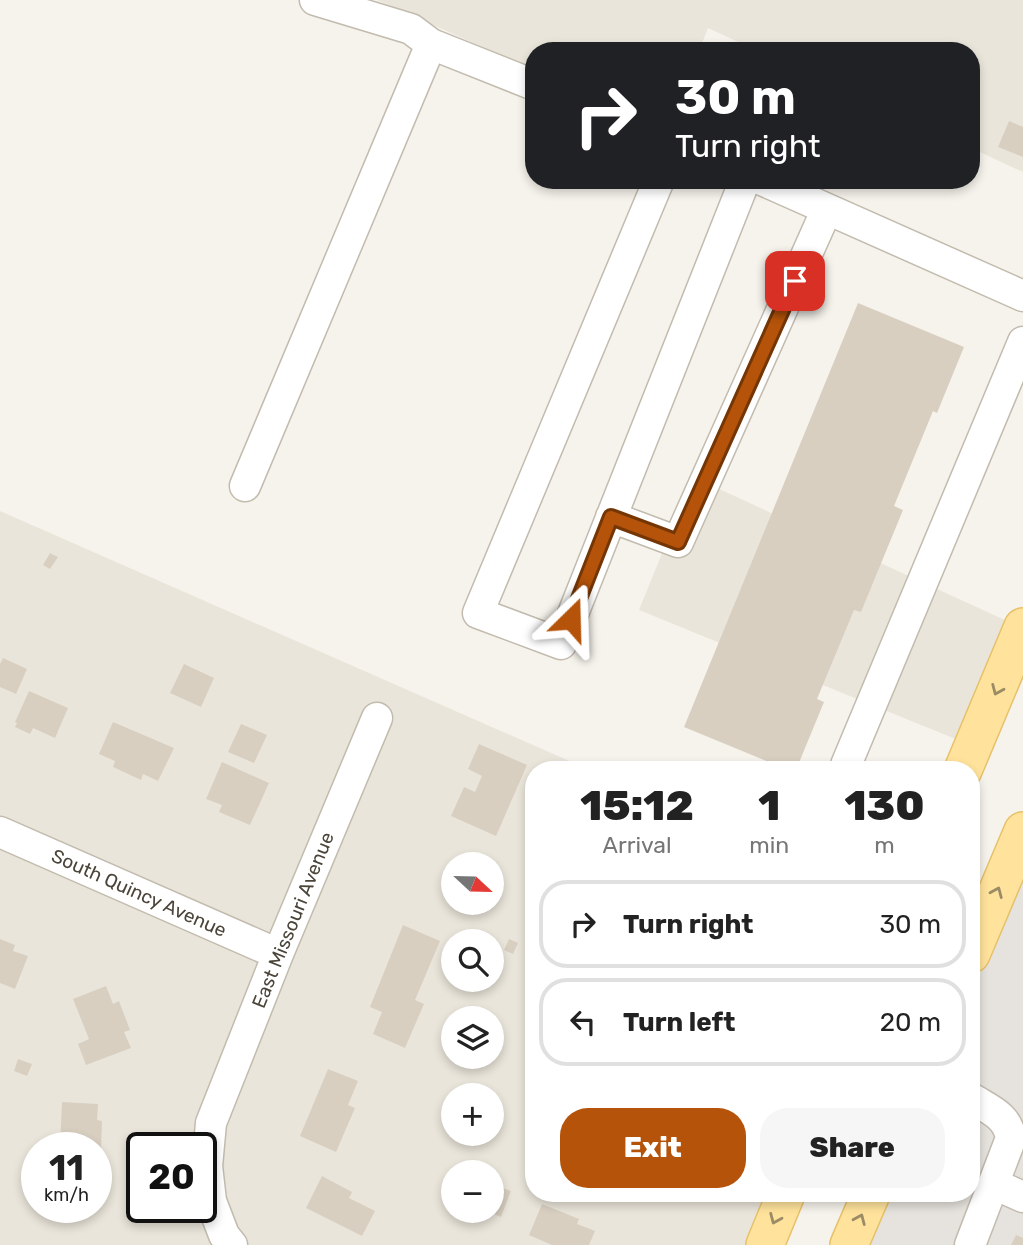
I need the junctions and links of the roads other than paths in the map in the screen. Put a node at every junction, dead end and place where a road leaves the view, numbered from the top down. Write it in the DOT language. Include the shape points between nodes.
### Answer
graph roads {
  1 [pos="316,0"];
  2 [pos="431,44"];
  3 [pos="525,81"];
  4 [pos="655,189"];
  5 [pos="741,189"];
  6 [pos="782,189"];
  7 [pos="827,209"];
  8 [pos="1023,296"];
  9 [pos="1023,342"];
  10 [pos="246,486"];
  11 [pos="611,517"];
  12 [pos="1023,627"];
  13 [pos="377,718"];
  14 [pos="848,761"];
  15 [pos="967,761"];
  16 [pos="1023,831"];
  17 [pos="0,832"];
  18 [pos="980,933"];
  19 [pos="278,954"];
  20 [pos="980,1103"];
  21 [pos="1011,1120"];
  22 [pos="994,1184"];
  23 [pos="1023,1197"];
  24 [pos="783,1202"];
  25 [pos="868,1202"];
  26 [pos="232,1245"];
  27 [pos="765,1245"];
  28 [pos="849,1245"];
  29 [pos="970,1245"];
  1 -- 2 [label="street" via="411,29"];
  2 -- 3 [label="street"];
  2 -- 10 [label="street"];
  4 -- 11 [label="street" via="478,612 561,644"];
  5 -- 11 [label="street"];
  6 -- 7 [label="street"];
  7 -- 8 [label="street"];
  7 -- 11 [label="street" via="678,542"];
  9 -- 14 [label="street"];
  12 -- 15 [label="main road, one-way"];
  13 -- 19 [label="street, East Missouri Avenue"];
  18 -- 16 [label="main road, one-way"];
  17 -- 19 [label="street, South Quincy Avenue"];
  19 -- 26 [label="street, East Missouri Avenue" via="211,1123 207,1166 211,1201 223,1235"];
  20 -- 21 [label="street"];
  21 -- 22 [label="street" via="1012,1138"];
  22 -- 23 [label="street"];
  22 -- 29 [label="street"];
  24 -- 27 [label="main road, one-way"];
  28 -- 25 [label="main road, one-way"];
}
